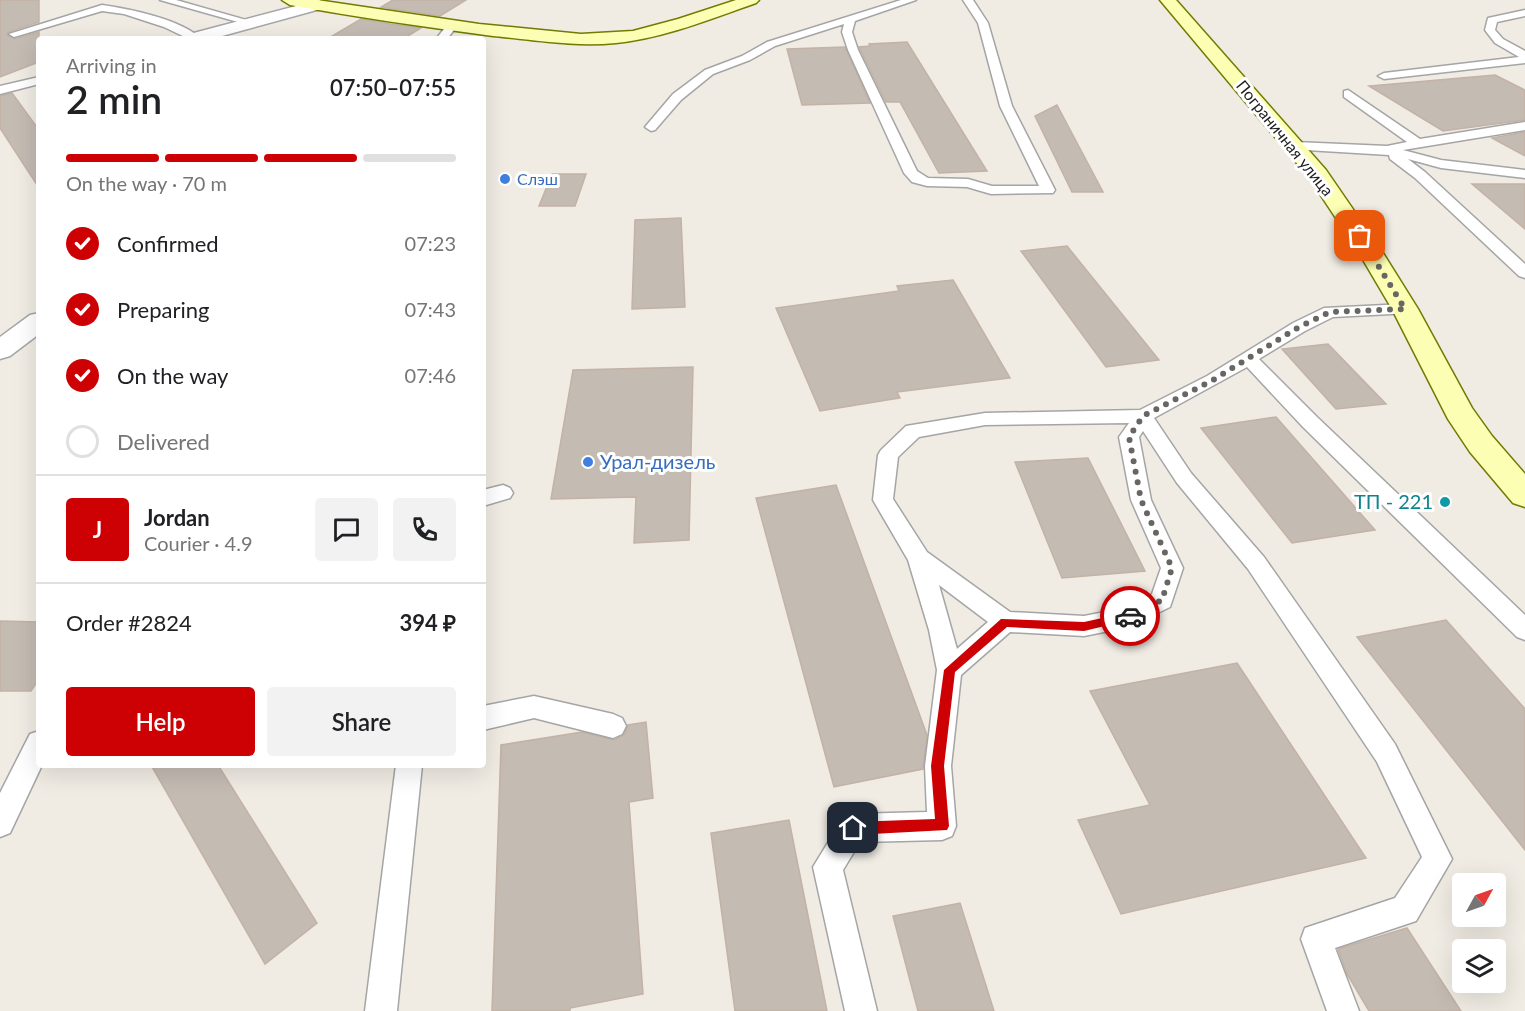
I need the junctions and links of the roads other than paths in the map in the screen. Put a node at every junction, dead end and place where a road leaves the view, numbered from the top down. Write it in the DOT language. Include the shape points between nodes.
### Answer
graph roads {
  1 [pos="82,0"];
  2 [pos="165,0"];
  3 [pos="290,0"];
  4 [pos="751,0"];
  5 [pos="911,0"];
  6 [pos="968,0"];
  7 [pos="1168,0"];
  8 [pos="319,5"];
  9 [pos="102,8"];
  10 [pos="1525,13"];
  11 [pos="850,20"];
  12 [pos="252,23"];
  13 [pos="452,26"];
  14 [pos="0,30"];
  15 [pos="14,34"];
  16 [pos="188,36"];
  17 [pos="204,36"];
  18 [pos="444,36"];
  19 [pos="36,39"];
  20 [pos="1525,58"];
  21 [pos="1384,76"];
  22 [pos="36,81"];
  23 [pos="0,90"];
  24 [pos="1348,94"];
  25 [pos="1525,126"];
  26 [pos="651,127"];
  27 [pos="1416,142"];
  28 [pos="1295,146"];
  29 [pos="1387,150"];
  30 [pos="1525,174"];
  31 [pos="1525,273"];
  32 [pos="1405,309"];
  33 [pos="36,323"];
  34 [pos="0,350"];
  35 [pos="1248,358"];
  36 [pos="1143,416"];
  37 [pos="1525,495"];
  38 [pos="919,558"];
  39 [pos="1005,622"];
  40 [pos="1525,630"];
  41 [pos="949,670"];
  42 [pos="486,717"];
  43 [pos="613,726"];
  44 [pos="36,749"];
  45 [pos="409,768"];
  46 [pos="0,823"];
  47 [pos="381,1011"];
  48 [pos="861,1011"];
  49 [pos="1342,1011"];
  1 -- 9 [label="lane"];
  2 -- 12 [label="lane"];
  3 -- 8 [label="street"];
  4 -- 13 [label="street" via="651,31 610,38 552,38"];
  5 -- 11 [label="lane"];
  6 -- 11 [label="lane" via="983,23 1006,106 1048,190 991,190 968,183 927,182 911,173 853,50 847,32"];
  7 -- 28 [label="street, Пограничная улица"];
  8 -- 12 [label="street"];
  8 -- 13 [label="street"];
  9 -- 15 [label="lane"];
  9 -- 16 [label="lane" via="168,25"];
  10 -- 20 [label="lane" via="1492,20 1490,30"];
  11 -- 26 [label="lane" via="771,44 709,72 677,97"];
  12 -- 17 [label="street"];
  13 -- 18 [label="lane"];
  14 -- 15 [label="lane"];
  15 -- 19 [label="lane"];
  20 -- 21 [label="lane"];
  22 -- 23 [label="lane"];
  24 -- 27 [label="lane"];
  25 -- 27 [label="lane"];
  27 -- 29 [label="lane"];
  28 -- 29 [label="lane"];
  28 -- 32 [label="street, Пограничная улица" via="1349,219"];
  29 -- 30 [label="lane" via="1441,164"];
  29 -- 31 [label="lane" via="1420,175"];
  32 -- 35 [label="lane" via="1330,312"];
  32 -- 37 [label="street, Пограничная улица" via="1459,412"];
  33 -- 34 [label="street"];
  35 -- 36 [label="lane"];
  35 -- 40 [label="lane"];
  36 -- 38 [label="lane" via="985,419 913,431 888,455 883,500"];
  36 -- 39 [label="lane" via="1129,437 1141,500 1172,568 1162,600 1129,617 1084,626"];
  36 -- 49 [label="lane" via="1184,478 1256,563 1386,753 1438,859 1405,910 1316,939"];
  38 -- 39 [label="lane"];
  38 -- 41 [label="lane"];
  39 -- 41 [label="lane"];
  41 -- 48 [label="lane" via="938,766 942,826 853,828 828,867"];
  42 -- 43 [label="lane" via="534,707"];
  44 -- 46 [label="lane"];
  45 -- 47 [label="lane"];
}
